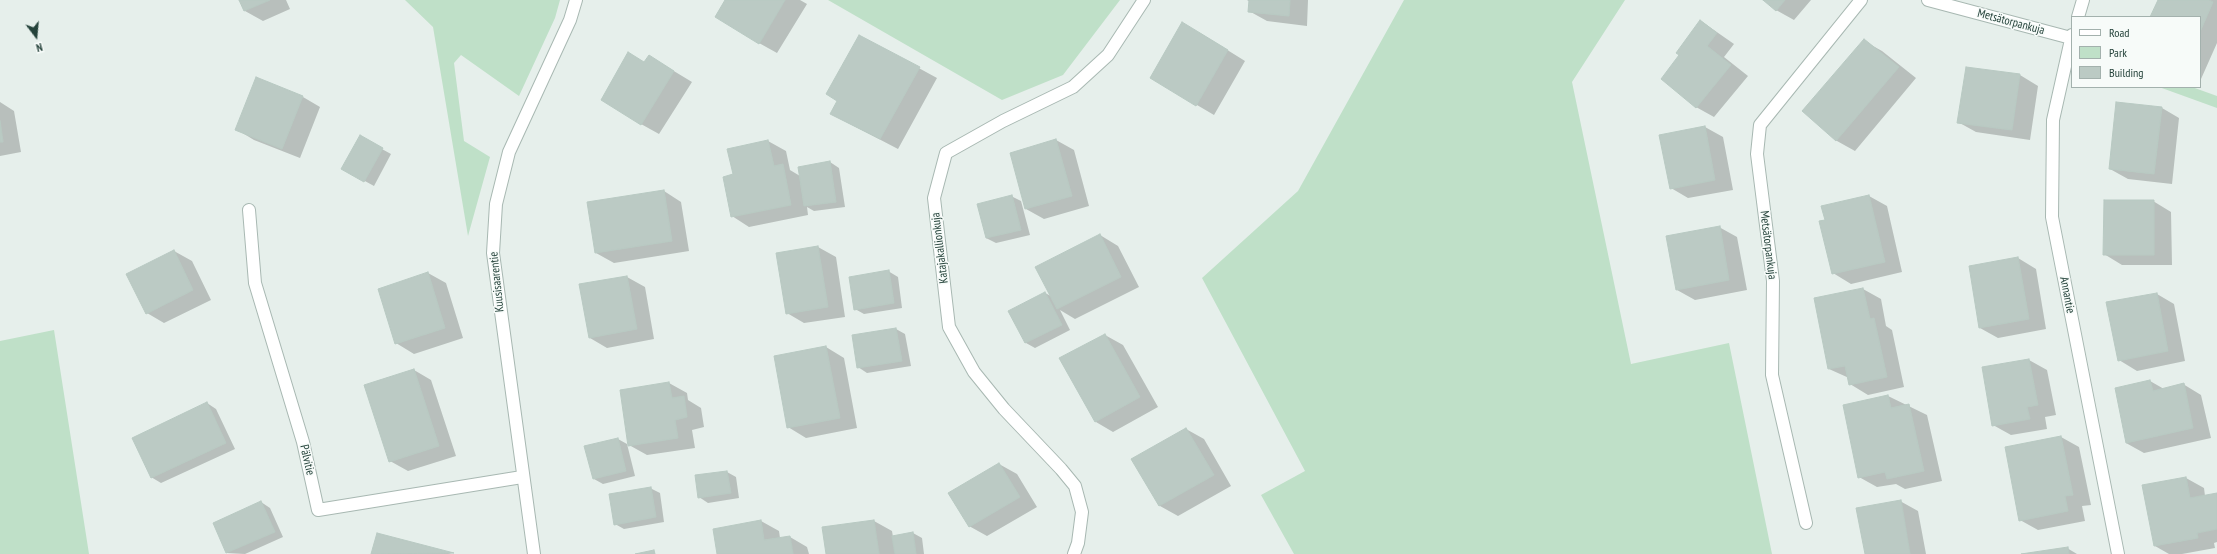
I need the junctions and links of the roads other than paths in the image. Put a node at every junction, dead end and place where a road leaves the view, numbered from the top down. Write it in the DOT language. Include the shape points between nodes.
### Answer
graph roads {
  1 [pos="576,0"];
  2 [pos="1144,0"];
  3 [pos="1861,0"];
  4 [pos="1928,0"];
  5 [pos="2083,0"];
  6 [pos="2078,16"];
  7 [pos="2071,37"];
  8 [pos="2071,41"];
  9 [pos="249,210"];
  10 [pos="522,477"];
  11 [pos="1806,523"];
  12 [pos="534,554"];
  13 [pos="1074,554"];
  14 [pos="2118,554"];
  1 -- 10 [label="street, Kuusisaarentie" via="570,20 509,152 496,204 493,253"];
  2 -- 13 [label="street, Katajakallionkuja" via="1108,55 1073,87 1003,121 946,153 934,198 949,327 974,372 1004,409 1075,486 1082,512"];
  3 -- 11 [label="street, Metsätorpankuja" via="1760,124 1757,154 1774,282 1772,375"];
  4 -- 7 [label="street, Metsätorpankuja"];
  5 -- 6 [label="street"];
  8 -- 14 [label="street, Annantie" via="2053,120 2052,217"];
  9 -- 10 [label="street, Pälvitie" via="255,283 303,442 318,510"];
  10 -- 12 [label="street, Kuusisaarentie"];
}
